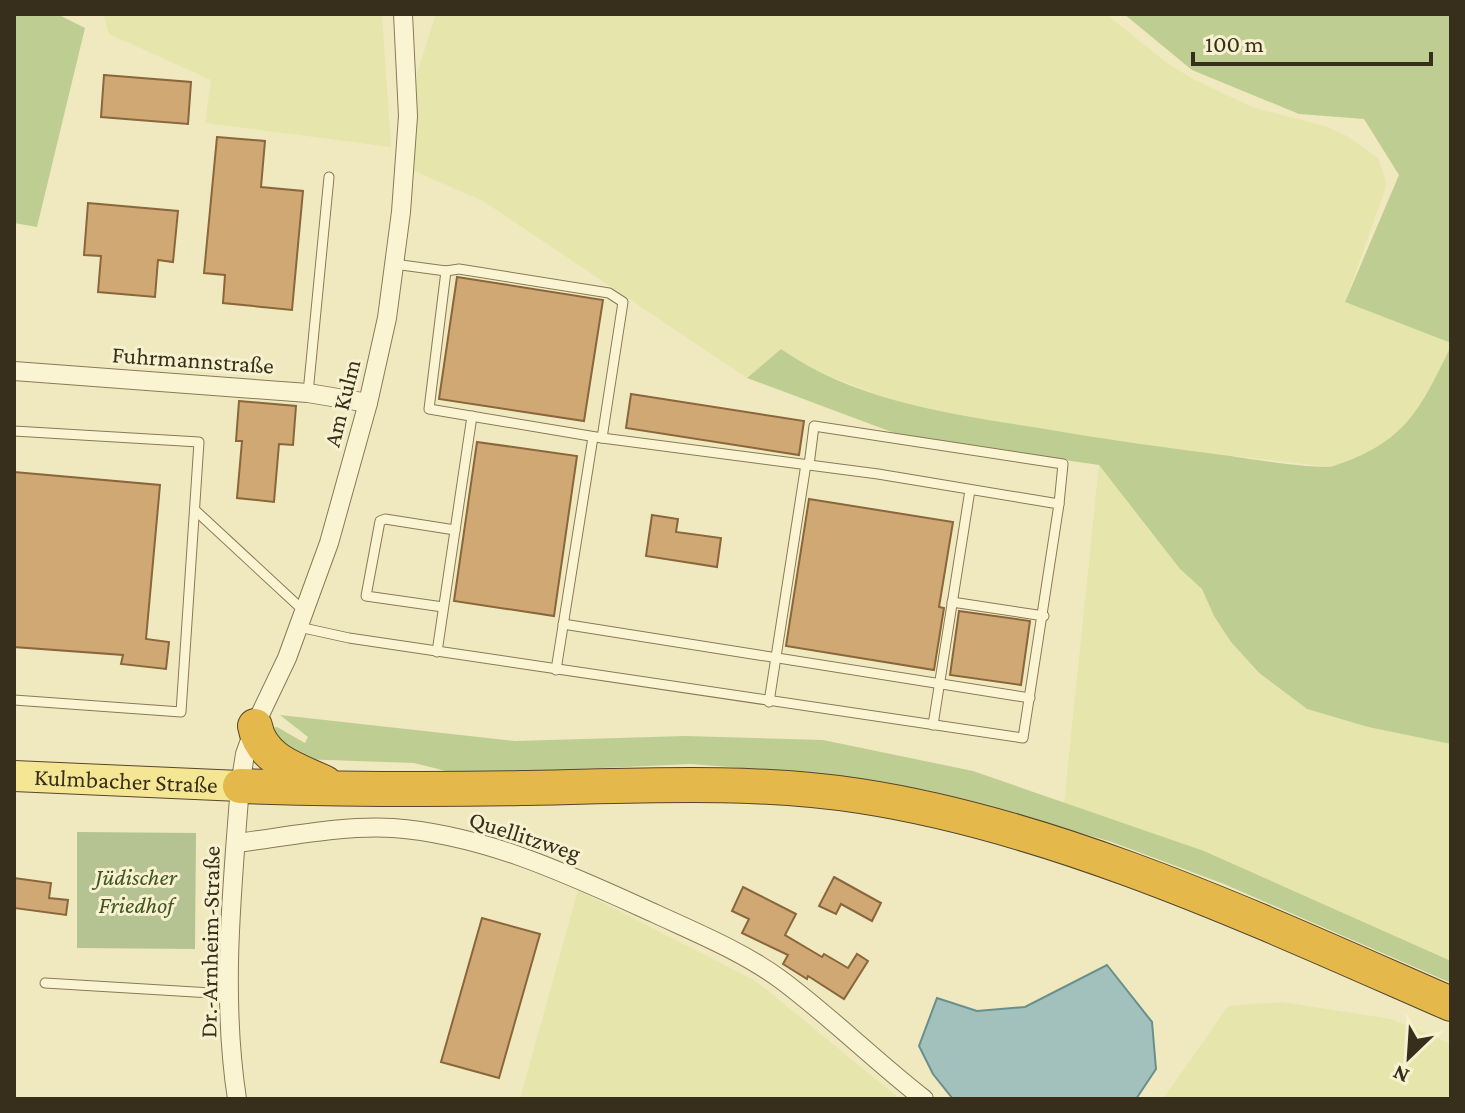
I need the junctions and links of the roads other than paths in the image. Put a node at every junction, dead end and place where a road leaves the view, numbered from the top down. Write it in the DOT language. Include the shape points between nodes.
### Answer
graph roads {
  1 [pos="403,14"];
  2 [pos="329,177"];
  3 [pos="394,264"];
  4 [pos="446,271"];
  5 [pos="14,371"];
  6 [pos="308,393"];
  7 [pos="368,403"];
  8 [pos="472,416"];
  9 [pos="14,431"];
  10 [pos="598,438"];
  11 [pos="808,464"];
  12 [pos="970,490"];
  13 [pos="1059,504"];
  14 [pos="196,511"];
  15 [pos="455,530"];
  16 [pos="952,602"];
  17 [pos="443,607"];
  18 [pos="1044,616"];
  19 [pos="302,619"];
  20 [pos="563,624"];
  21 [pos="437,652"];
  22 [pos="776,659"];
  23 [pos="556,670"];
  24 [pos="939,684"];
  25 [pos="1030,698"];
  26 [pos="14,700"];
  27 [pos="769,702"];
  28 [pos="933,725"];
  29 [pos="255,726"];
  30 [pos="14,776"];
  31 [pos="240,786"];
  32 [pos="336,789"];
  33 [pos="236,843"];
  34 [pos="45,983"];
  35 [pos="228,994"];
  36 [pos="1451,1004"];
  37 [pos="237,1099"];
  38 [pos="924,1099"];
  1 -- 3 [label="street, Am Kulm" via="408,116"];
  2 -- 6 [label="lane"];
  3 -- 4 [label="lane"];
  3 -- 7 [label="street, Am Kulm"];
  4 -- 8 [label="lane" via="429,409"];
  4 -- 10 [label="lane" via="609,293 623,302"];
  5 -- 6 [label="street, Fuhrmannstraße"];
  6 -- 7 [label="street, Fuhrmannstraße"];
  7 -- 19 [label="street, Am Kulm" via="339,513"];
  8 -- 10 [label="lane"];
  8 -- 15 [label="lane"];
  9 -- 14 [label="lane" via="199,442"];
  10 -- 11 [label="lane"];
  10 -- 20 [label="lane"];
  11 -- 12 [label="lane"];
  11 -- 13 [label="lane" via="814,426 868,432 1063,464"];
  11 -- 22 [label="lane"];
  12 -- 13 [label="lane"];
  12 -- 16 [label="lane"];
  13 -- 18 [label="lane"];
  14 -- 19 [label="lane"];
  14 -- 26 [label="lane" via="181,712"];
  15 -- 17 [label="lane"];
  15 -- 17 [label="lane" via="380,521 366,596"];
  16 -- 18 [label="lane"];
  16 -- 24 [label="lane"];
  17 -- 21 [label="lane"];
  18 -- 25 [label="lane"];
  19 -- 21 [label="lane" via="322,633"];
  19 -- 29 [label="street, Am Kulm"];
  20 -- 22 [label="lane"];
  20 -- 23 [label="lane"];
  21 -- 23 [label="lane"];
  22 -- 24 [label="lane"];
  22 -- 27 [label="lane"];
  23 -- 27 [label="lane"];
  24 -- 25 [label="lane"];
  24 -- 28 [label="lane"];
  25 -- 28 [label="lane" via="1023,738"];
  27 -- 28 [label="lane"];
  29 -- 31 [label="street, Am Kulm"];
  29 -- 32 [label="highway" via="261,744 274,757"];
  30 -- 31 [label="main road, Kulmbacher Straße"];
  31 -- 32 [label="highway"];
  31 -- 33 [label="street, Dr.-Arnheim-Straße"];
  32 -- 36 [label="highway" via="692,783 861,796 968,819 1108,863 1215,902"];
  33 -- 35 [label="street, Dr.-Arnheim-Straße"];
  33 -- 38 [label="street, Quellitzweg" via="390,828 493,847 559,870 708,938 777,977"];
  34 -- 35 [label="lane"];
  35 -- 37 [label="street, Dr.-Arnheim-Straße"];
}
